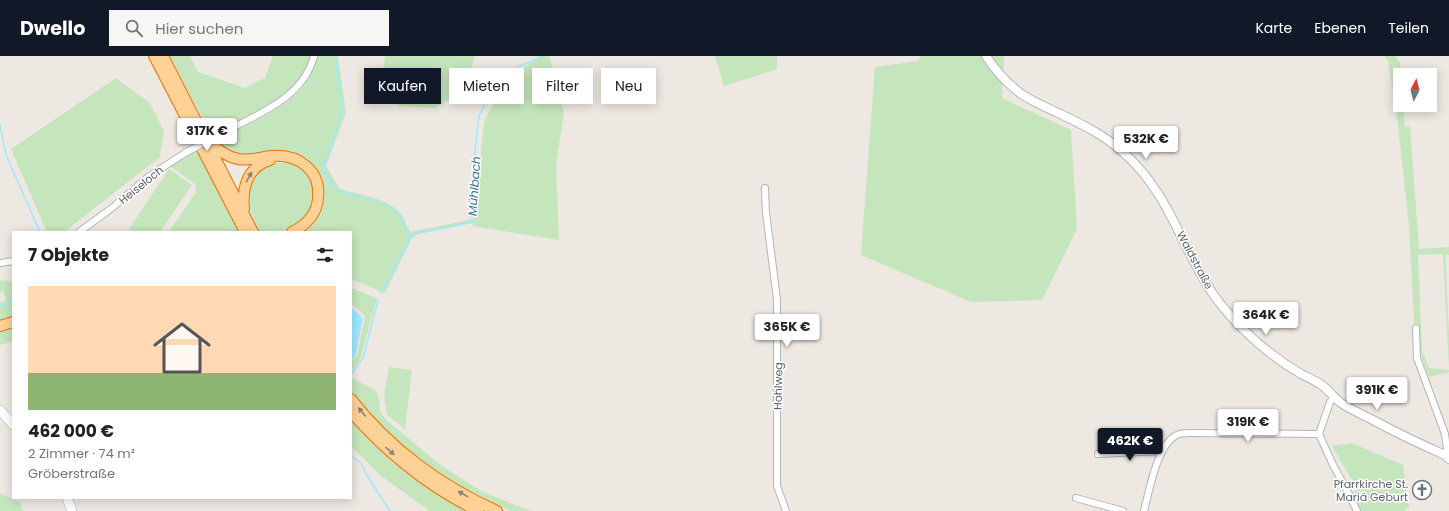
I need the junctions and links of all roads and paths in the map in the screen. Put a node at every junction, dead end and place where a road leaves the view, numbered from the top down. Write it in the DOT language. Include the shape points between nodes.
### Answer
graph roads {
  1 [pos="154,56"];
  2 [pos="163,56"];
  3 [pos="314,56"];
  4 [pos="986,56"];
  5 [pos="204,136"];
  6 [pos="288,157"];
  7 [pos="765,188"];
  8 [pos="245,215"];
  9 [pos="79,231"];
  10 [pos="244,231"];
  11 [pos="253,231"];
  12 [pos="294,231"];
  13 [pos="12,261"];
  14 [pos="0,263"];
  15 [pos="12,322"];
  16 [pos="0,326"];
  17 [pos="1416,328"];
  18 [pos="1334,397"];
  19 [pos="352,400"];
  20 [pos="0,410"];
  21 [pos="352,413"];
  22 [pos="12,424"];
  23 [pos="1319,434"];
  24 [pos="1162,451"];
  25 [pos="1098,454"];
  26 [pos="1447,457"];
  27 [pos="1076,498"];
  28 [pos="66,499"];
  29 [pos="72,511"];
  30 [pos="478,511"];
  31 [pos="497,511"];
  32 [pos="786,511"];
  33 [pos="1123,511"];
  34 [pos="1144,511"];
  35 [pos="1357,511"];
  1 -- 10 [label="highway"];
  2 -- 5 [label="highway"];
  3 -- 9 [label="street, Heiseloch, bridge" via="304,80 287,97 174,159"];
  4 -- 18 [label="street, Waldstraße" via="995,70 1021,94 1085,126 1114,144 1136,165 1148,177 1164,202 1204,278 1226,310 1260,344 1300,374 1321,384"];
  5 -- 6 [label="highway" via="223,153 239,159"];
  5 -- 8 [label="highway"];
  8 -- 6 [label="highway, one-way" via="243,194 249,175 263,162"];
  6 -- 12 [label="highway" via="296,159 312,170 316,177 318,196 317,205 308,221"];
  7 -- 32 [label="street, Hohlweg" via="777,299 777,486"];
  8 -- 11 [label="highway"];
  13 -- 14 [label="street"];
  15 -- 16 [label="highway"];
  17 -- 26 [label="street" via="1417,358 1445,434"];
  18 -- 23 [label="street"];
  18 -- 26 [label="street, Waldstraße" via="1352,409"];
  31 -- 19 [label="highway, one-way" via="449,486 412,460 381,432"];
  20 -- 22 [label="main road"];
  21 -- 30 [label="highway, one-way" via="386,449 419,475"];
  23 -- 24 [label="street" via="1190,433 1176,435"];
  23 -- 35 [label="street"];
  24 -- 25 [label="street"];
  24 -- 34 [label="street"];
  27 -- 33 [label="street"];
  28 -- 29 [label="main road"];
}
